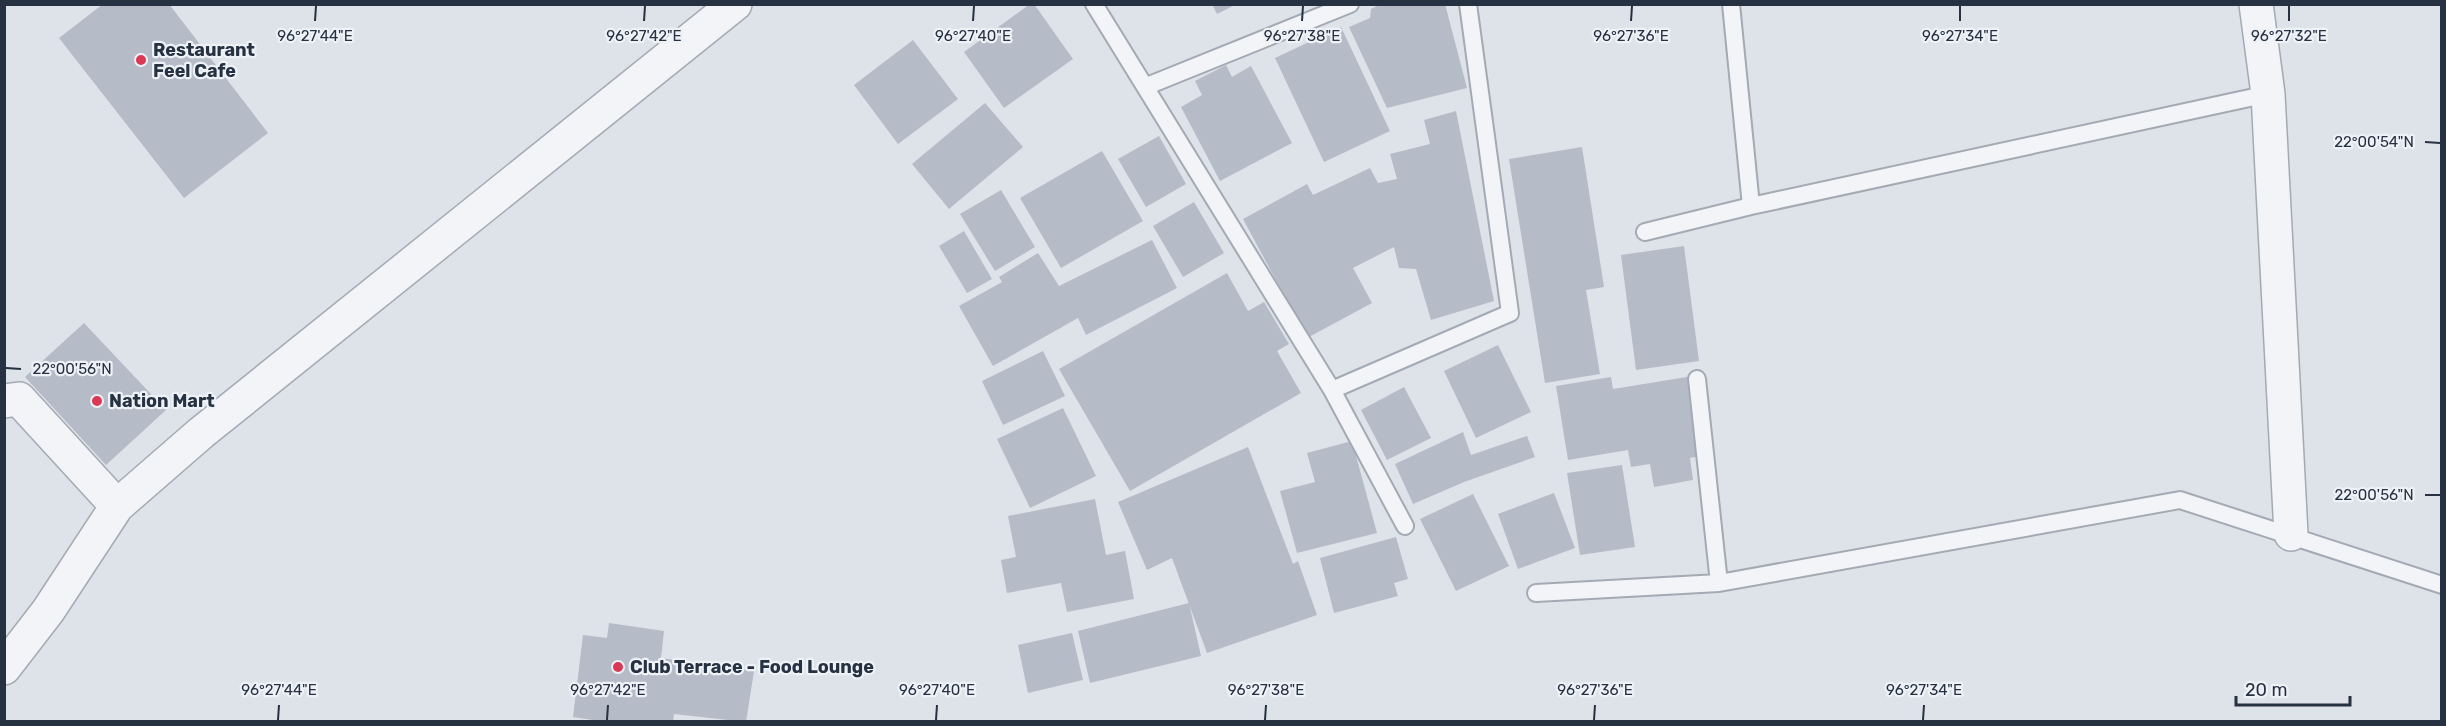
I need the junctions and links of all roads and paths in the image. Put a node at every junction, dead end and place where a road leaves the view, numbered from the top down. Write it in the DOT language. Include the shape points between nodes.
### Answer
graph roads {
  1 [pos="735,4"];
  2 [pos="1094,4"];
  3 [pos="1350,4"];
  4 [pos="1468,4"];
  5 [pos="1731,4"];
  6 [pos="2256,4"];
  7 [pos="1147,86"];
  8 [pos="2268,94"];
  9 [pos="1751,206"];
  10 [pos="1645,232"];
  11 [pos="1697,379"];
  12 [pos="1332,390"];
  13 [pos="4,401"];
  14 [pos="117,506"];
  15 [pos="1405,526"];
  16 [pos="2291,534"];
  17 [pos="1719,583"];
  18 [pos="2442,585"];
  19 [pos="1536,593"];
  20 [pos="5,667"];
  1 -- 14 [label="street"];
  2 -- 7 [label="lane"];
  3 -- 7 [label="lane"];
  4 -- 12 [label="lane" via="1510,313"];
  5 -- 9 [label="lane"];
  6 -- 8 [label="street"];
  7 -- 12 [label="lane"];
  8 -- 9 [label="lane"];
  8 -- 16 [label="street"];
  9 -- 10 [label="lane"];
  11 -- 17 [label="lane"];
  12 -- 15 [label="lane"];
  13 -- 14 [label="street" via="19,399"];
  14 -- 20 [label="street" via="48,611"];
  16 -- 17 [label="lane" via="2181,500"];
  16 -- 18 [label="lane"];
  17 -- 19 [label="lane"];
}
